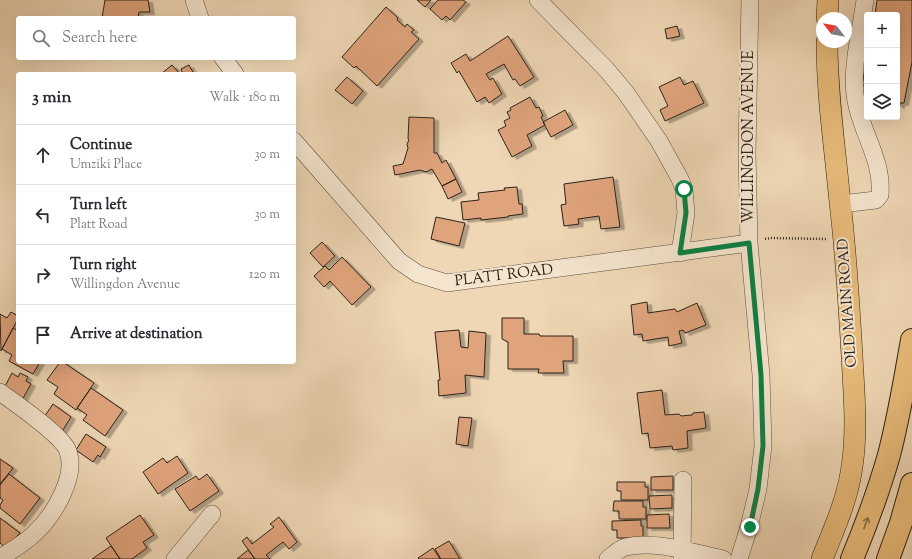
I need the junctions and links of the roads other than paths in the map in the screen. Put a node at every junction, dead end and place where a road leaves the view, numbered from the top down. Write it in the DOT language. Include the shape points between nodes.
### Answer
graph roads {
  1 [pos="194,0"];
  2 [pos="538,0"];
  3 [pos="750,0"];
  4 [pos="828,0"];
  5 [pos="865,0"];
  6 [pos="827,12"];
  7 [pos="199,16"];
  8 [pos="827,48"];
  9 [pos="224,60"];
  10 [pos="233,72"];
  11 [pos="296,143"];
  12 [pos="841,204"];
  13 [pos="749,243"];
  14 [pos="680,253"];
  15 [pos="912,340"];
  16 [pos="0,392"];
  17 [pos="683,480"];
  18 [pos="912,484"];
  19 [pos="212,514"];
  20 [pos="682,555"];
  21 [pos="1,556"];
  22 [pos="176,559"];
  23 [pos="608,559"];
  24 [pos="723,559"];
  25 [pos="739,559"];
  26 [pos="822,559"];
  27 [pos="852,559"];
  28 [pos="888,559"];
  1 -- 7 [label="street"];
  2 -- 14 [label="street" via="606,69 659,141 684,189 686,213"];
  3 -- 13 [label="street, WILLINGDON AVENUE" via="747,153"];
  4 -- 6 [label="main road"];
  5 -- 12 [label="street" via="854,73 856,99 861,122 875,154 880,192 876,200"];
  8 -- 12 [label="main road, OLD MAIN ROAD"];
  9 -- 10 [label="street"];
  11 -- 14 [label="street, PLATT ROAD" via="399,261 418,274 447,283"];
  12 -- 26 [label="main road, OLD MAIN ROAD" via="855,447 844,500"];
  13 -- 14 [label="street, PLATT ROAD"];
  13 -- 25 [label="street, WILLINGDON AVENUE" via="761,375 763,446 750,527"];
  27 -- 15 [label="highway, one-way" via="889,455"];
  16 -- 21 [label="street" via="55,434 68,450 69,467 68,479 56,507 35,533"];
  17 -- 20 [label="street"];
  18 -- 28 [label="highway"];
  19 -- 22 [label="street"];
  20 -- 23 [label="street" via="661,546 643,545 624,547"];
  20 -- 24 [label="street"];
}
